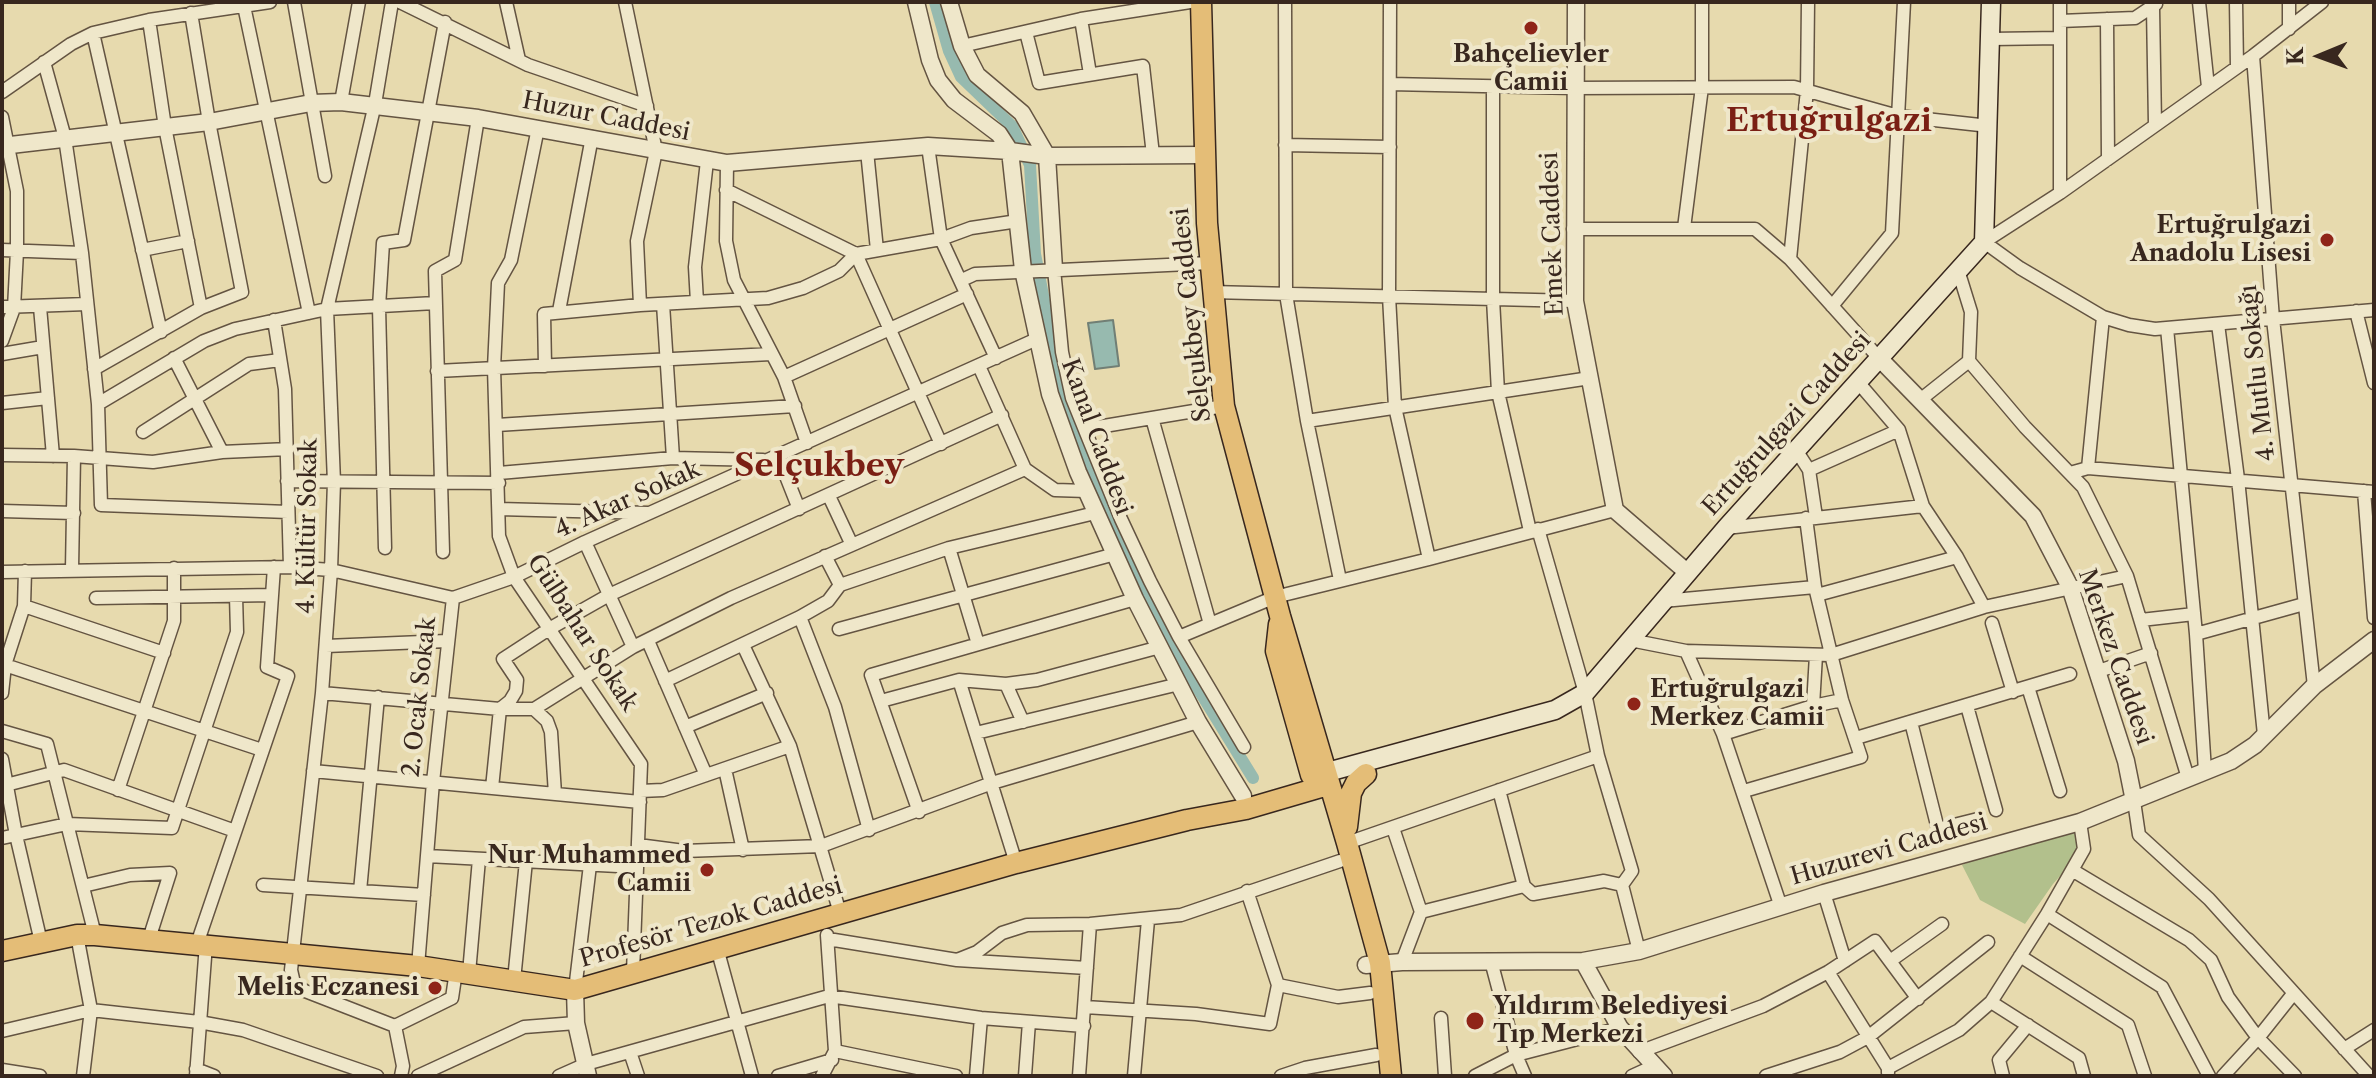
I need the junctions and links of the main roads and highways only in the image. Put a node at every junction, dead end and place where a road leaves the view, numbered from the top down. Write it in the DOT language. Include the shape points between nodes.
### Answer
graph roads {
  1 [pos="1201,2"];
  2 [pos="1991,2"];
  3 [pos="1422,748"];
  4 [pos="1366,774"];
  5 [pos="1320,781"];
  6 [pos="1187,820"];
  7 [pos="1344,852"];
  8 [pos="2,951"];
  9 [pos="1373,964"];
  10 [pos="1377,1066"];
  11 [pos="1391,1076"];
  1 -- 5 [label="main road, Selçukbey Caddesi" via="1211,292 1224,406 1277,606 1276,651"];
  2 -- 3 [label="main road, Ertuğrulgazi Caddesi" via="1984,242 1585,693 1555,710"];
  3 -- 4 [label="main road, Ertuğrulgazi Caddesi" via="1395,765"];
  3 -- 5 [label="main road, Ertuğrulgazi Caddesi" via="1395,752"];
  4 -- 5 [label="main road, Ertuğrulgazi Caddesi"];
  4 -- 7 [label="main road" via="1348,803"];
  5 -- 6 [label="main road" via="1246,809"];
  5 -- 6 [label="main road" via="1243,796"];
  5 -- 7 [label="main road, Selçukbey Caddesi"];
  6 -- 8 [label="main road, Profesör Tezok Caddesi" via="1016,863 575,990 418,966 149,939 86,935"];
  7 -- 9 [label="main road"];
  9 -- 10 [label="main road" via="1370,993"];
  9 -- 11 [label="main road"];
}
